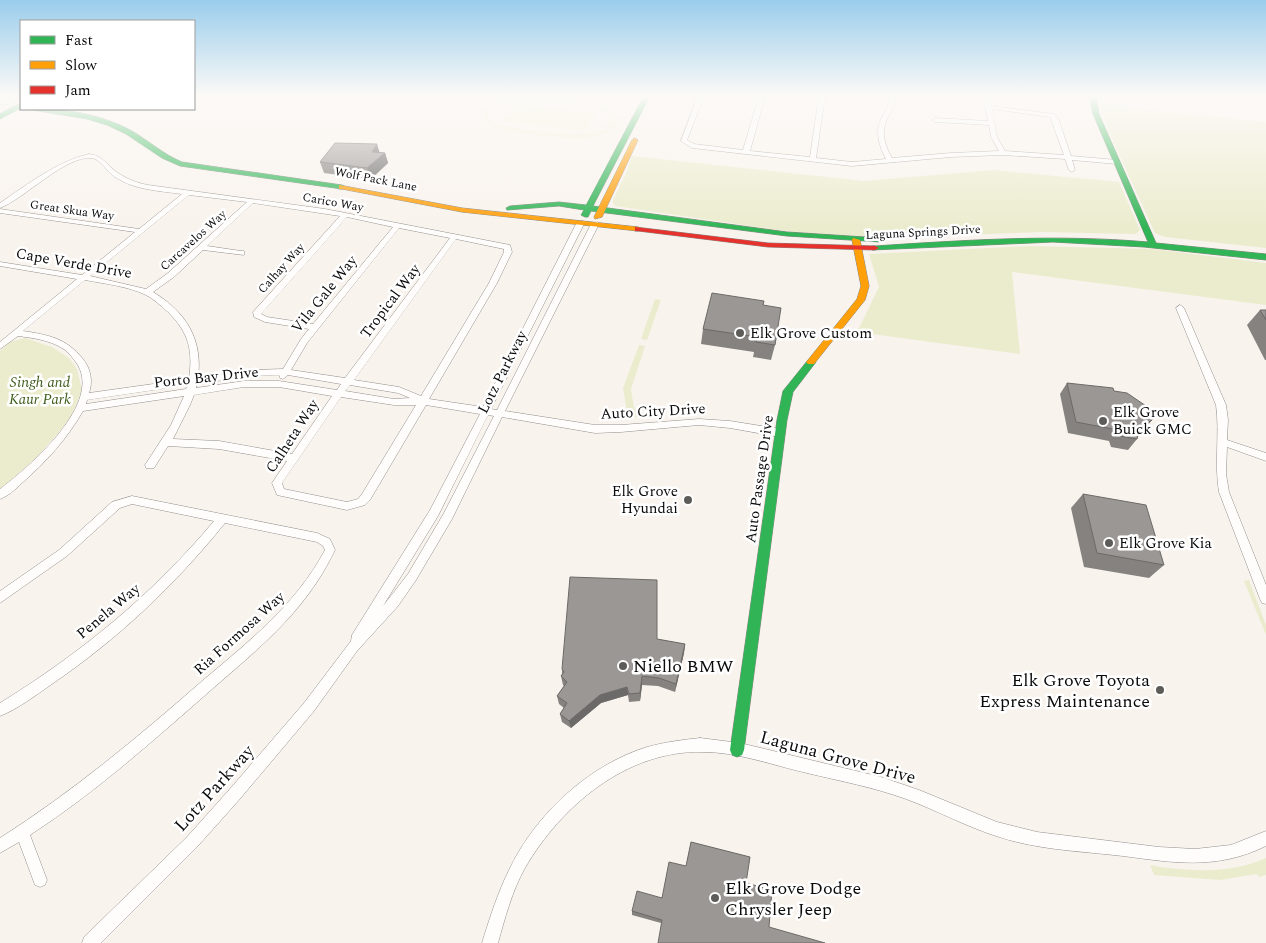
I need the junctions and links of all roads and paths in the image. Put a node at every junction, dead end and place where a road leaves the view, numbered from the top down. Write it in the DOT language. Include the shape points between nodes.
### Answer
graph roads {
  1 [pos="140,140"];
  2 [pos="148,140"];
  3 [pos="624,140"];
  4 [pos="634,140"];
  5 [pos="685,140"];
  6 [pos="749,140"];
  7 [pos="816,140"];
  8 [pos="881,140"];
  9 [pos="996,140"];
  10 [pos="1062,140"];
  11 [pos="1107,140"];
  12 [pos="746,152"];
  13 [pos="1003,153"];
  14 [pos="1068,157"];
  15 [pos="813,159"];
  16 [pos="890,161"];
  17 [pos="1117,162"];
  18 [pos="1072,170"];
  19 [pos="187,193"];
  20 [pos="251,202"];
  21 [pos="0,206"];
  22 [pos="589,208"];
  23 [pos="601,210"];
  24 [pos="0,211"];
  25 [pos="345,215"];
  26 [pos="581,222"];
  27 [pos="594,224"];
  28 [pos="397,226"];
  29 [pos="141,231"];
  30 [pos="454,237"];
  31 [pos="1152,242"];
  32 [pos="857,244"];
  33 [pos="201,247"];
  34 [pos="1266,251"];
  35 [pos="241,253"];
  36 [pos="1266,257"];
  37 [pos="1,266"];
  38 [pos="84,277"];
  39 [pos="148,292"];
  40 [pos="1180,308"];
  41 [pos="315,327"];
  42 [pos="16,333"];
  43 [pos="0,346"];
  44 [pos="285,372"];
  45 [pos="192,380"];
  46 [pos="348,382"];
  47 [pos="279,384"];
  48 [pos="190,391"];
  49 [pos="339,393"];
  50 [pos="85,397"];
  51 [pos="423,401"];
  52 [pos="82,408"];
  53 [pos="485,412"];
  54 [pos="498,414"];
  55 [pos="780,433"];
  56 [pos="167,442"];
  57 [pos="1223,442"];
  58 [pos="1266,457"];
  59 [pos="294,458"];
  60 [pos="150,465"];
  61 [pos="0,495"];
  62 [pos="222,519"];
  63 [pos="0,598"];
  64 [pos="1266,599"];
  65 [pos="353,648"];
  66 [pos="0,710"];
  67 [pos="737,750"];
  68 [pos="22,832"];
  69 [pos="1266,838"];
  70 [pos="0,846"];
  71 [pos="40,880"];
  72 [pos="90,943"];
  73 [pos="490,943"];
  1 -- 26 [label="street, Wolf Pack Lane" via="160,157 180,164 323,183 462,210"];
  2 -- 22 [label="street, Wolf Pack Lane" via="166,154 191,163 326,179 491,209 550,204"];
  3 -- 22 [label="street, Lotz Parkway"];
  4 -- 23 [label="street, Lotz Parkway"];
  5 -- 12 [label="street" via="692,146"];
  6 -- 12 [label="street"];
  7 -- 15 [label="street"];
  8 -- 16 [label="street" via="881,146"];
  9 -- 13 [label="street"];
  10 -- 14 [label="street"];
  11 -- 17 [label="street"];
  12 -- 15 [label="street"];
  13 -- 14 [label="street"];
  13 -- 16 [label="street"];
  14 -- 17 [label="street"];
  14 -- 18 [label="street"];
  15 -- 16 [label="street" via="852,164"];
  17 -- 31 [label="street"];
  19 -- 20 [label="street, Carico Way"];
  19 -- 21 [label="street, Carico Way" via="122,179 97,157 89,155 66,163"];
  19 -- 29 [label="street"];
  20 -- 25 [label="street, Carico Way"];
  20 -- 33 [label="street, Carcavelos Way"];
  22 -- 23 [label="street, Laguna Springs Drive"];
  22 -- 26 [label="street, Lotz Parkway"];
  23 -- 27 [label="street, Lotz Parkway"];
  23 -- 32 [label="street, Laguna Springs Drive"];
  24 -- 29 [label="street, Great Skua Way"];
  25 -- 28 [label="street, Carico Way"];
  25 -- 41 [label="street, Calhay Way" via="257,312 265,319"];
  26 -- 27 [label="street, Laguna Springs Drive"];
  26 -- 53 [label="street, Lotz Parkway"];
  27 -- 32 [label="street, Laguna Springs Drive" via="760,244"];
  27 -- 54 [label="street, Lotz Parkway"];
  28 -- 30 [label="street, Carico Way"];
  28 -- 41 [label="street, Vila Gale Way"];
  29 -- 38 [label="street"];
  30 -- 46 [label="street, Tropical Way"];
  30 -- 51 [label="street, Carico Way" via="509,249 493,283"];
  31 -- 32 [label="street, Laguna Springs Drive" via="1105,236 1043,236"];
  31 -- 34 [label="street, Laguna Springs Drive"];
  31 -- 36 [label="street, Laguna Springs Drive"];
  32 -- 55 [label="street, Auto Passage Drive" via="865,286 861,300 788,391"];
  33 -- 35 [label="street"];
  33 -- 39 [label="street, Carcavelos Way"];
  37 -- 38 [label="street, Cape Verde Drive"];
  38 -- 39 [label="street, Cape Verde Drive"];
  38 -- 42 [label="street"];
  39 -- 45 [label="street, Cape Verde Drive" via="176,312 191,332 197,356"];
  40 -- 57 [label="street" via="1220,402"];
  41 -- 44 [label="street, Vila Gale Way"];
  42 -- 43 [label="street"];
  42 -- 50 [label="street" via="49,339 71,350 83,365 87,384"];
  44 -- 45 [label="street, Porto Bay Drive"];
  44 -- 46 [label="street, Porto Bay Drive"];
  44 -- 47 [label="street, Vila Gale Way"];
  45 -- 48 [label="street, Cape Verde Drive"];
  45 -- 50 [label="street, Porto Bay Drive"];
  46 -- 49 [label="street, Calheta Way"];
  46 -- 51 [label="street, Porto Bay Drive" via="399,390"];
  47 -- 48 [label="street, Porto Bay Drive" via="244,384"];
  47 -- 49 [label="street, Porto Bay Drive"];
  48 -- 52 [label="street, Porto Bay Drive"];
  48 -- 56 [label="street, Cape Verde Drive" via="183,415"];
  49 -- 51 [label="street, Porto Bay Drive" via="394,402"];
  49 -- 59 [label="street, Calheta Way"];
  50 -- 52 [label="street"];
  51 -- 53 [label="street, Porto Bay Drive"];
  51 -- 59 [label="street, Calheta Way" via="366,497 354,505 281,492 277,483"];
  52 -- 61 [label="street" via="60,438"];
  53 -- 54 [label="street, Porto Bay Drive"];
  53 -- 65 [label="street, Lotz Parkway" via="434,513 358,634"];
  54 -- 55 [label="street, Auto City Drive" via="595,429 719,422"];
  54 -- 65 [label="street, Lotz Parkway" via="448,516 412,577"];
  55 -- 67 [label="street, Auto Passage Drive"];
  56 -- 59 [label="street" via="219,446"];
  56 -- 60 [label="street, Cape Verde Drive"];
  57 -- 58 [label="street"];
  57 -- 64 [label="street" via="1220,463 1224,492"];
  62 -- 63 [label="street, Ria Formosa Way" via="136,500 124,501 64,553"];
  62 -- 66 [label="street, Penela Way" via="188,560 119,626"];
  62 -- 68 [label="street, Ria Formosa Way" via="324,540 330,545 330,550 298,601 279,622 87,785"];
  65 -- 72 [label="street, Lotz Parkway" via="309,707 234,795 192,842"];
  67 -- 69 [label="street, Laguna Grove Drive" via="884,784 990,827 1031,838 1204,857 1232,853"];
  67 -- 73 [label="street, Laguna Grove Drive" via="701,744 681,746 642,756 600,776 560,812 520,862 508,886"];
  68 -- 70 [label="street, Ria Formosa Way"];
  68 -- 71 [label="street"];
}
